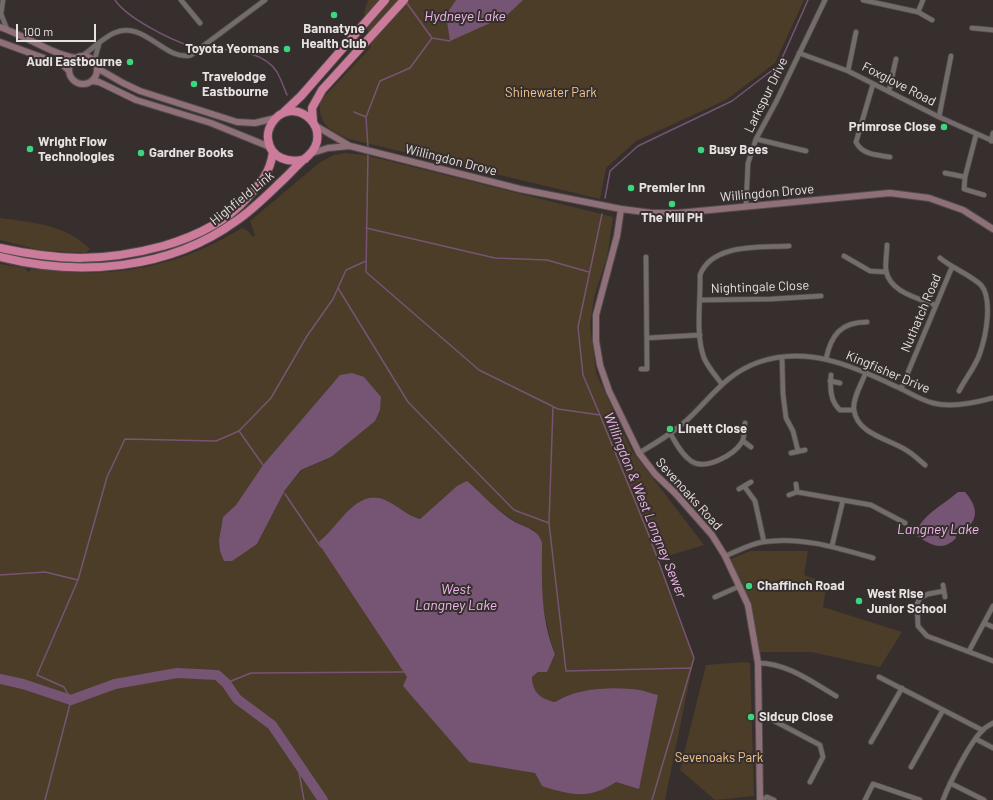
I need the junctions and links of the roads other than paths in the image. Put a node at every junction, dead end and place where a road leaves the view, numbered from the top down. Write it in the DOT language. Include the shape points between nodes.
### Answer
graph roads {
  1 [pos="3,0"];
  2 [pos="181,0"];
  3 [pos="265,0"];
  4 [pos="385,0"];
  5 [pos="825,0"];
  6 [pos="863,0"];
  7 [pos="923,0"];
  8 [pos="402,2"];
  9 [pos="1,7"];
  10 [pos="918,12"];
  11 [pos="932,20"];
  12 [pos="200,23"];
  13 [pos="0,27"];
  14 [pos="972,28"];
  15 [pos="7,29"];
  16 [pos="993,30"];
  17 [pos="856,32"];
  18 [pos="0,42"];
  19 [pos="99,44"];
  20 [pos="799,53"];
  21 [pos="951,56"];
  22 [pos="79,57"];
  23 [pos="896,59"];
  24 [pos="95,65"];
  25 [pos="69,71"];
  26 [pos="848,71"];
  27 [pos="92,81"];
  28 [pos="873,84"];
  29 [pos="889,91"];
  30 [pos="279,116"];
  31 [pos="940,118"];
  32 [pos="314,124"];
  33 [pos="993,133"];
  34 [pos="976,135"];
  35 [pos="756,138"];
  36 [pos="992,141"];
  37 [pos="350,146"];
  38 [pos="271,149"];
  39 [pos="806,151"];
  40 [pos="312,153"];
  41 [pos="890,157"];
  42 [pos="305,159"];
  43 [pos="945,173"];
  44 [pos="965,177"];
  45 [pos="984,195"];
  46 [pos="746,205"];
  47 [pos="621,209"];
  48 [pos="993,229"];
  49 [pos="887,245"];
  50 [pos="789,246"];
  51 [pos="0,248"];
  52 [pos="844,256"];
  53 [pos="0,257"];
  54 [pos="646,257"];
  55 [pos="940,258"];
  56 [pos="952,267"];
  57 [pos="886,272"];
  58 [pos="821,296"];
  59 [pos="700,300"];
  60 [pos="935,305"];
  61 [pos="867,322"];
  62 [pos="987,325"];
  63 [pos="993,326"];
  64 [pos="700,335"];
  65 [pos="647,338"];
  66 [pos="782,357"];
  67 [pos="826,359"];
  68 [pos="641,369"];
  69 [pos="866,372"];
  70 [pos="831,375"];
  71 [pos="830,382"];
  72 [pos="721,383"];
  73 [pos="840,383"];
  74 [pos="901,389"];
  75 [pos="959,391"];
  76 [pos="993,398"];
  77 [pos="854,410"];
  78 [pos="745,423"];
  79 [pos="670,433"];
  80 [pos="743,441"];
  81 [pos="751,447"];
  82 [pos="805,450"];
  83 [pos="798,451"];
  84 [pos="639,452"];
  85 [pos="791,453"];
  86 [pos="925,466"];
  87 [pos="750,482"];
  88 [pos="796,484"];
  89 [pos="744,486"];
  90 [pos="739,489"];
  91 [pos="797,492"];
  92 [pos="789,495"];
  93 [pos="843,500"];
  94 [pos="905,523"];
  95 [pos="764,542"];
  96 [pos="832,546"];
  97 [pos="725,556"];
  98 [pos="873,558"];
  99 [pos="943,584"];
  100 [pos="740,586"];
  101 [pos="944,591"];
  102 [pos="715,597"];
  103 [pos="945,597"];
  104 [pos="993,606"];
  105 [pos="984,623"];
  106 [pos="993,627"];
  107 [pos="969,651"];
  108 [pos="993,661"];
  109 [pos="758,663"];
  110 [pos="879,677"];
  111 [pos="902,688"];
  112 [pos="836,696"];
  113 [pos="943,710"];
  114 [pos="757,717"];
  115 [pos="993,723"];
  116 [pos="982,730"];
  117 [pos="976,739"];
  118 [pos="871,742"];
  119 [pos="993,748"];
  120 [pos="911,767"];
  121 [pos="810,782"];
  122 [pos="950,783"];
  123 [pos="760,800"];
  124 [pos="774,800"];
  125 [pos="865,800"];
  126 [pos="920,800"];
  127 [pos="943,800"];
  128 [pos="984,800"];
  1 -- 9 [label="street"];
  2 -- 12 [label="street"];
  3 -- 19 [label="street" via="186,56 171,52 146,36 129,30 115,32"];
  4 -- 30 [label="highway" via="309,88"];
  5 -- 20 [label="street, Larkspur Drive"];
  6 -- 10 [label="street"];
  7 -- 10 [label="street"];
  8 -- 32 [label="highway" via="322,90 312,108"];
  9 -- 15 [label="street"];
  10 -- 11 [label="street"];
  13 -- 15 [label="street"];
  14 -- 16 [label="street"];
  15 -- 22 [label="street" via="64,56"];
  17 -- 26 [label="street, Foxglove Road"];
  18 -- 25 [label="street" via="63,65"];
  19 -- 22 [label="street"];
  19 -- 24 [label="street"];
  20 -- 26 [label="street, Foxglove Road"];
  20 -- 35 [label="street, Larkspur Drive"];
  21 -- 31 [label="street, Foxglove Road"];
  22 -- 24 [label="street" via="87,57"];
  22 -- 25 [label="street" via="71,63"];
  23 -- 29 [label="street"];
  24 -- 27 [label="street" via="96,75"];
  24 -- 30 [label="street" via="123,84 140,91 237,122 255,123"];
  25 -- 27 [label="street" via="76,83"];
  26 -- 28 [label="street, Foxglove Road"];
  27 -- 38 [label="street" via="136,100 211,123"];
  28 -- 29 [label="street, Foxglove Road"];
  28 -- 41 [label="street" via="856,142 864,152"];
  29 -- 31 [label="street, Foxglove Road"];
  30 -- 32 [label="highway" via="289,112 302,113"];
  30 -- 38 [label="highway" via="269,128"];
  31 -- 34 [label="street, Foxglove Road"];
  32 -- 37 [label="street, Willingdon Drove"];
  32 -- 40 [label="highway" via="318,140"];
  33 -- 36 [label="street, Foxglove Road"];
  34 -- 36 [label="street, Foxglove Road"];
  34 -- 44 [label="street"];
  35 -- 39 [label="street"];
  35 -- 46 [label="street, Larkspur Drive" via="748,163"];
  37 -- 40 [label="street, Willingdon Drove" via="328,148"];
  37 -- 47 [label="street, Willingdon Drove" via="520,189"];
  38 -- 42 [label="highway" via="278,157 291,162"];
  38 -- 51 [label="highway, Highfield Link" via="269,170 242,204 203,231 177,242 123,256 89,258 54,257"];
  40 -- 42 [label="highway"];
  42 -- 53 [label="highway, Highfield Link" via="233,224 209,239 164,256 124,265 95,268 45,266"];
  43 -- 44 [label="street"];
  44 -- 45 [label="street" via="964,189"];
  46 -- 47 [label="street, Willingdon Drove" via="678,213"];
  46 -- 48 [label="street, Willingdon Drove" via="890,193 929,198 963,210"];
  47 -- 84 [label="street, Sevenoaks Road" via="617,236 596,315 596,341 600,366 609,391"];
  49 -- 57 [label="street"];
  50 -- 59 [label="street" via="726,251 716,255 700,275"];
  52 -- 57 [label="street" via="870,271"];
  54 -- 65 [label="street"];
  55 -- 56 [label="street"];
  56 -- 60 [label="street, Nuthatch Road"];
  56 -- 62 [label="street" via="980,284 986,291 989,301"];
  57 -- 60 [label="street" via="893,285 902,292"];
  58 -- 59 [label="street, Nightingale Close" via="771,300"];
  59 -- 64 [label="street"];
  60 -- 74 [label="street, Nuthatch Road"];
  61 -- 67 [label="street" via="848,325 840,330 833,338"];
  62 -- 63 [label="street"];
  62 -- 75 [label="street" via="980,354"];
  64 -- 65 [label="street"];
  64 -- 72 [label="street" via="705,359"];
  65 -- 68 [label="street" via="648,369"];
  66 -- 67 [label="street, Kingfisher Drive" via="802,355"];
  66 -- 72 [label="street, Kingfisher Drive" via="744,368"];
  66 -- 83 [label="street" via="782,394 786,418 793,431"];
  67 -- 69 [label="street, Kingfisher Drive"];
  69 -- 74 [label="street, Kingfisher Drive"];
  69 -- 77 [label="street"];
  70 -- 71 [label="street"];
  71 -- 73 [label="street"];
  71 -- 77 [label="street" via="834,405 840,410"];
  72 -- 79 [label="street, Kingfisher Drive" via="687,420"];
  74 -- 76 [label="street, Kingfisher Drive" via="933,403 966,404"];
  77 -- 86 [label="street" via="862,427 907,450"];
  78 -- 80 [label="street"];
  79 -- 80 [label="street" via="680,450 692,462 704,465 717,462"];
  79 -- 84 [label="street, Kingfisher Drive"];
  80 -- 81 [label="street"];
  82 -- 83 [label="street"];
  83 -- 85 [label="street"];
  84 -- 97 [label="street, Sevenoaks Road" via="655,474 700,520"];
  87 -- 89 [label="street"];
  88 -- 91 [label="street"];
  89 -- 90 [label="street"];
  89 -- 95 [label="street" via="755,501"];
  91 -- 92 [label="street"];
  91 -- 93 [label="street"];
  93 -- 94 [label="street" via="871,506"];
  93 -- 96 [label="street"];
  95 -- 96 [label="street" via="791,541"];
  95 -- 97 [label="street"];
  96 -- 98 [label="street"];
  97 -- 100 [label="street, Sevenoaks Road"];
  99 -- 101 [label="street"];
  100 -- 102 [label="street"];
  100 -- 109 [label="street, Sevenoaks Road" via="748,605"];
  101 -- 103 [label="street"];
  101 -- 107 [label="street" via="920,598 917,604 918,626 926,636"];
  104 -- 105 [label="street"];
  105 -- 106 [label="street"];
  105 -- 107 [label="street"];
  107 -- 108 [label="street"];
  109 -- 112 [label="street" via="772,663 787,668"];
  109 -- 114 [label="street, Sevenoaks Road"];
  110 -- 111 [label="street"];
  111 -- 113 [label="street"];
  111 -- 118 [label="street"];
  113 -- 116 [label="street"];
  113 -- 120 [label="street"];
  114 -- 121 [label="street" via="765,716 820,745 823,756"];
  114 -- 123 [label="street, Sevenoaks Road"];
  115 -- 116 [label="street"];
  116 -- 117 [label="street"];
  117 -- 119 [label="street"];
  117 -- 122 [label="street"];
  122 -- 127 [label="street"];
  122 -- 128 [label="street"];
  123 -- 124 [label="street" via="767,797"];
  125 -- 126 [label="street" via="873,784"];
}
